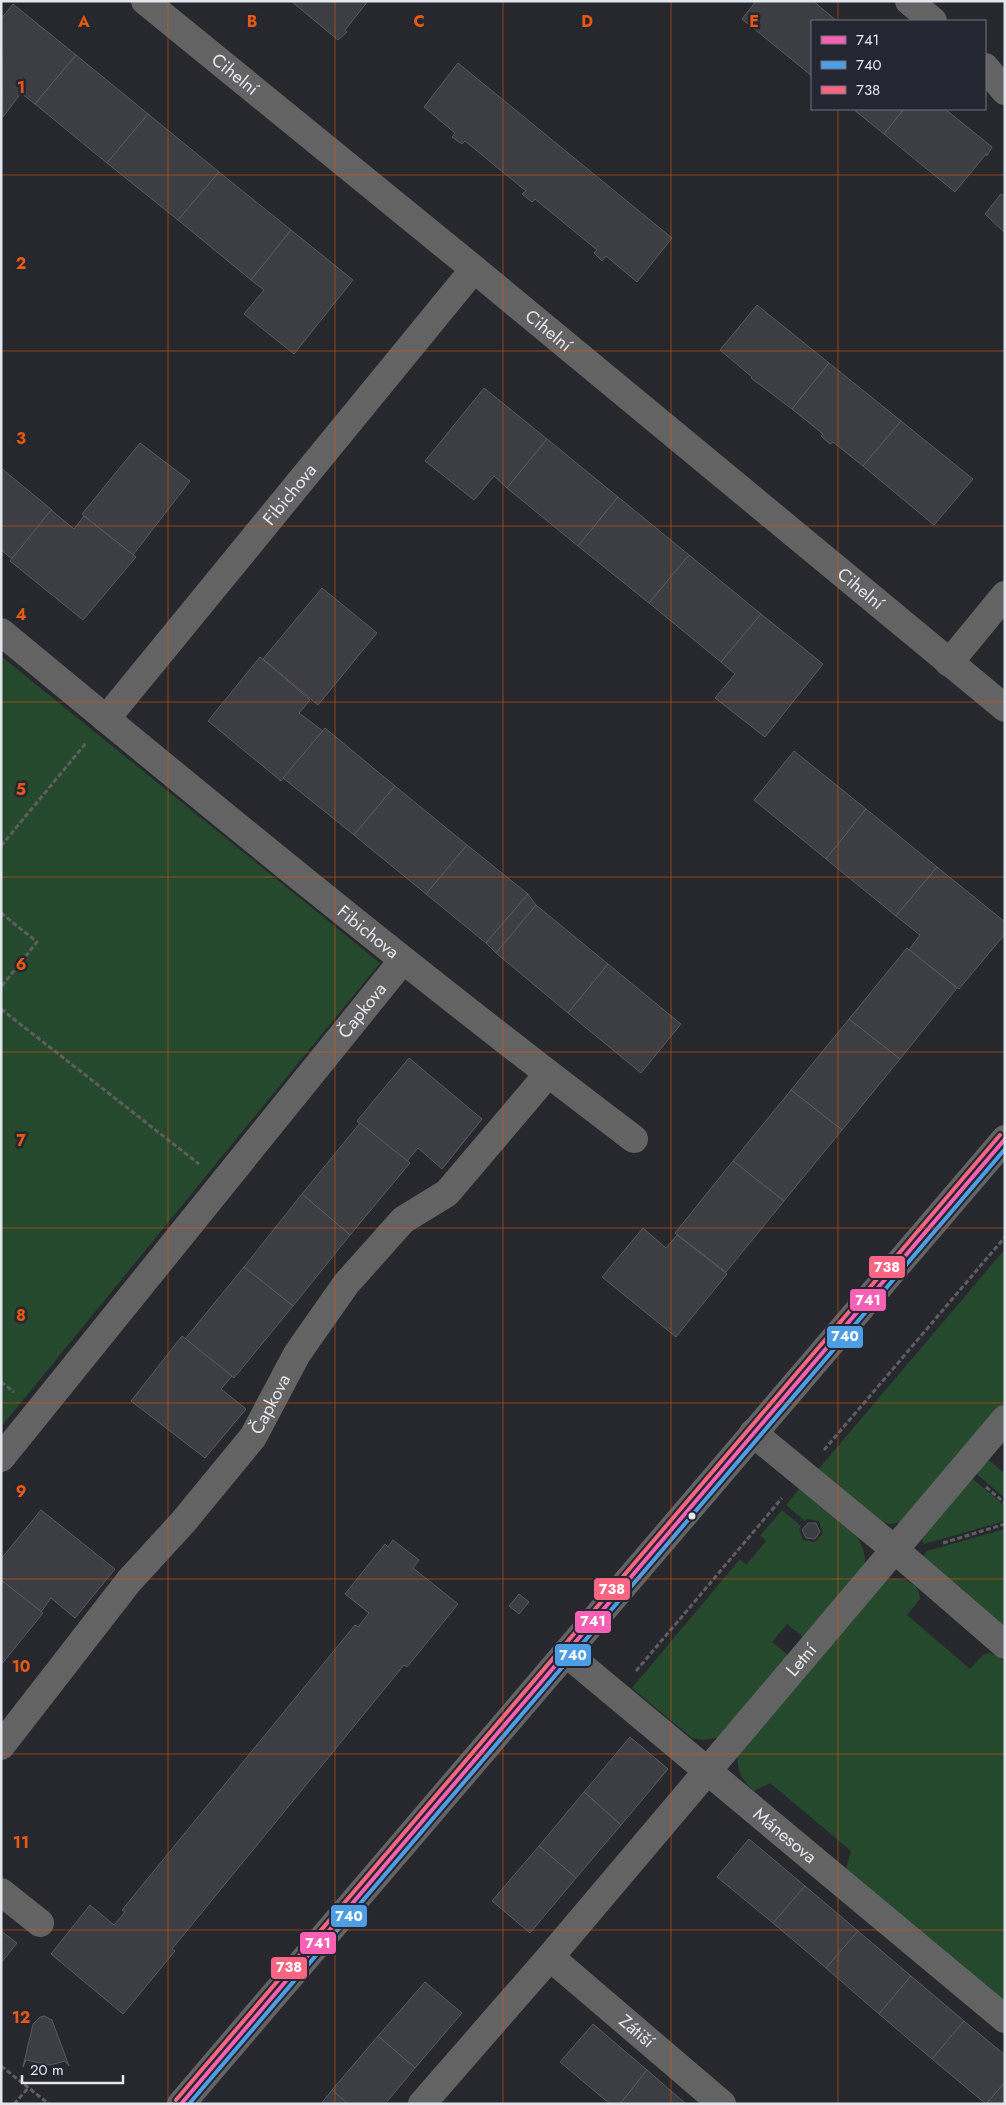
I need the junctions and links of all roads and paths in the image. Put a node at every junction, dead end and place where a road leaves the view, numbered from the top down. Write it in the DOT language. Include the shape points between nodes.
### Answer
graph roads {
  1 [pos="145,1"];
  2 [pos="908,1"];
  3 [pos="932,20"];
  4 [pos="986,68"];
  5 [pos="1005,92"];
  6 [pos="474,269"];
  7 [pos="1005,595"];
  8 [pos="1,632"];
  9 [pos="949,663"];
  10 [pos="1005,708"];
  11 [pos="106,719"];
  12 [pos="1,846"];
  13 [pos="1,913"];
  14 [pos="403,960"];
  15 [pos="1,987"];
  16 [pos="1,1008"];
  17 [pos="548,1074"];
  18 [pos="634,1138"];
  19 [pos="1005,1139"];
  20 [pos="223,1183"];
  21 [pos="1005,1419"];
  22 [pos="753,1433"];
  23 [pos="1,1458"];
  24 [pos="1005,1524"];
  25 [pos="942,1543"];
  26 [pos="894,1549"];
  27 [pos="1005,1645"];
  28 [pos="566,1653"];
  29 [pos="1,1746"];
  30 [pos="707,1771"];
  31 [pos="1,1892"];
  32 [pos="40,1923"];
  33 [pos="550,1957"];
  34 [pos="1005,2018"];
  35 [pos="1,2066"];
  36 [pos="29,2087"];
  37 [pos="14,2104"];
  38 [pos="49,2104"];
  39 [pos="181,2104"];
  40 [pos="422,2104"];
  41 [pos="722,2104"];
  1 -- 6 [label="street, Cihelní"];
  2 -- 3 [label="street"];
  4 -- 5 [label="street"];
  6 -- 9 [label="street, Cihelní"];
  6 -- 11 [label="street, Fibichova"];
  7 -- 9 [label="street"];
  8 -- 11 [label="street, Fibichova"];
  9 -- 10 [label="street, Cihelní"];
  11 -- 12 [label="path"];
  11 -- 14 [label="street, Fibichova"];
  13 -- 15 [label="path" via="37,942"];
  14 -- 17 [label="street, Fibichova"];
  14 -- 20 [label="street, Čapkova"];
  16 -- 20 [label="path"];
  17 -- 18 [label="street, Fibichova"];
  17 -- 29 [label="street, Čapkova" via="447,1193 403,1220 346,1284 297,1354 253,1438 129,1581"];
  19 -- 22 [label="street"];
  20 -- 23 [label="street, Čapkova"];
  21 -- 26 [label="street, Letní"];
  22 -- 26 [label="street"];
  22 -- 28 [label="street"];
  24 -- 25 [label="path"];
  26 -- 27 [label="street"];
  26 -- 30 [label="street, Letní"];
  28 -- 30 [label="street, Mánesova"];
  28 -- 39 [label="street"];
  30 -- 33 [label="street, Letní"];
  30 -- 34 [label="street, Mánesova"];
  31 -- 32 [label="street"];
  33 -- 40 [label="street, Letní"];
  33 -- 41 [label="street, Zátiší"];
  35 -- 36 [label="path"];
  36 -- 37 [label="path"];
  36 -- 38 [label="path"];
}
